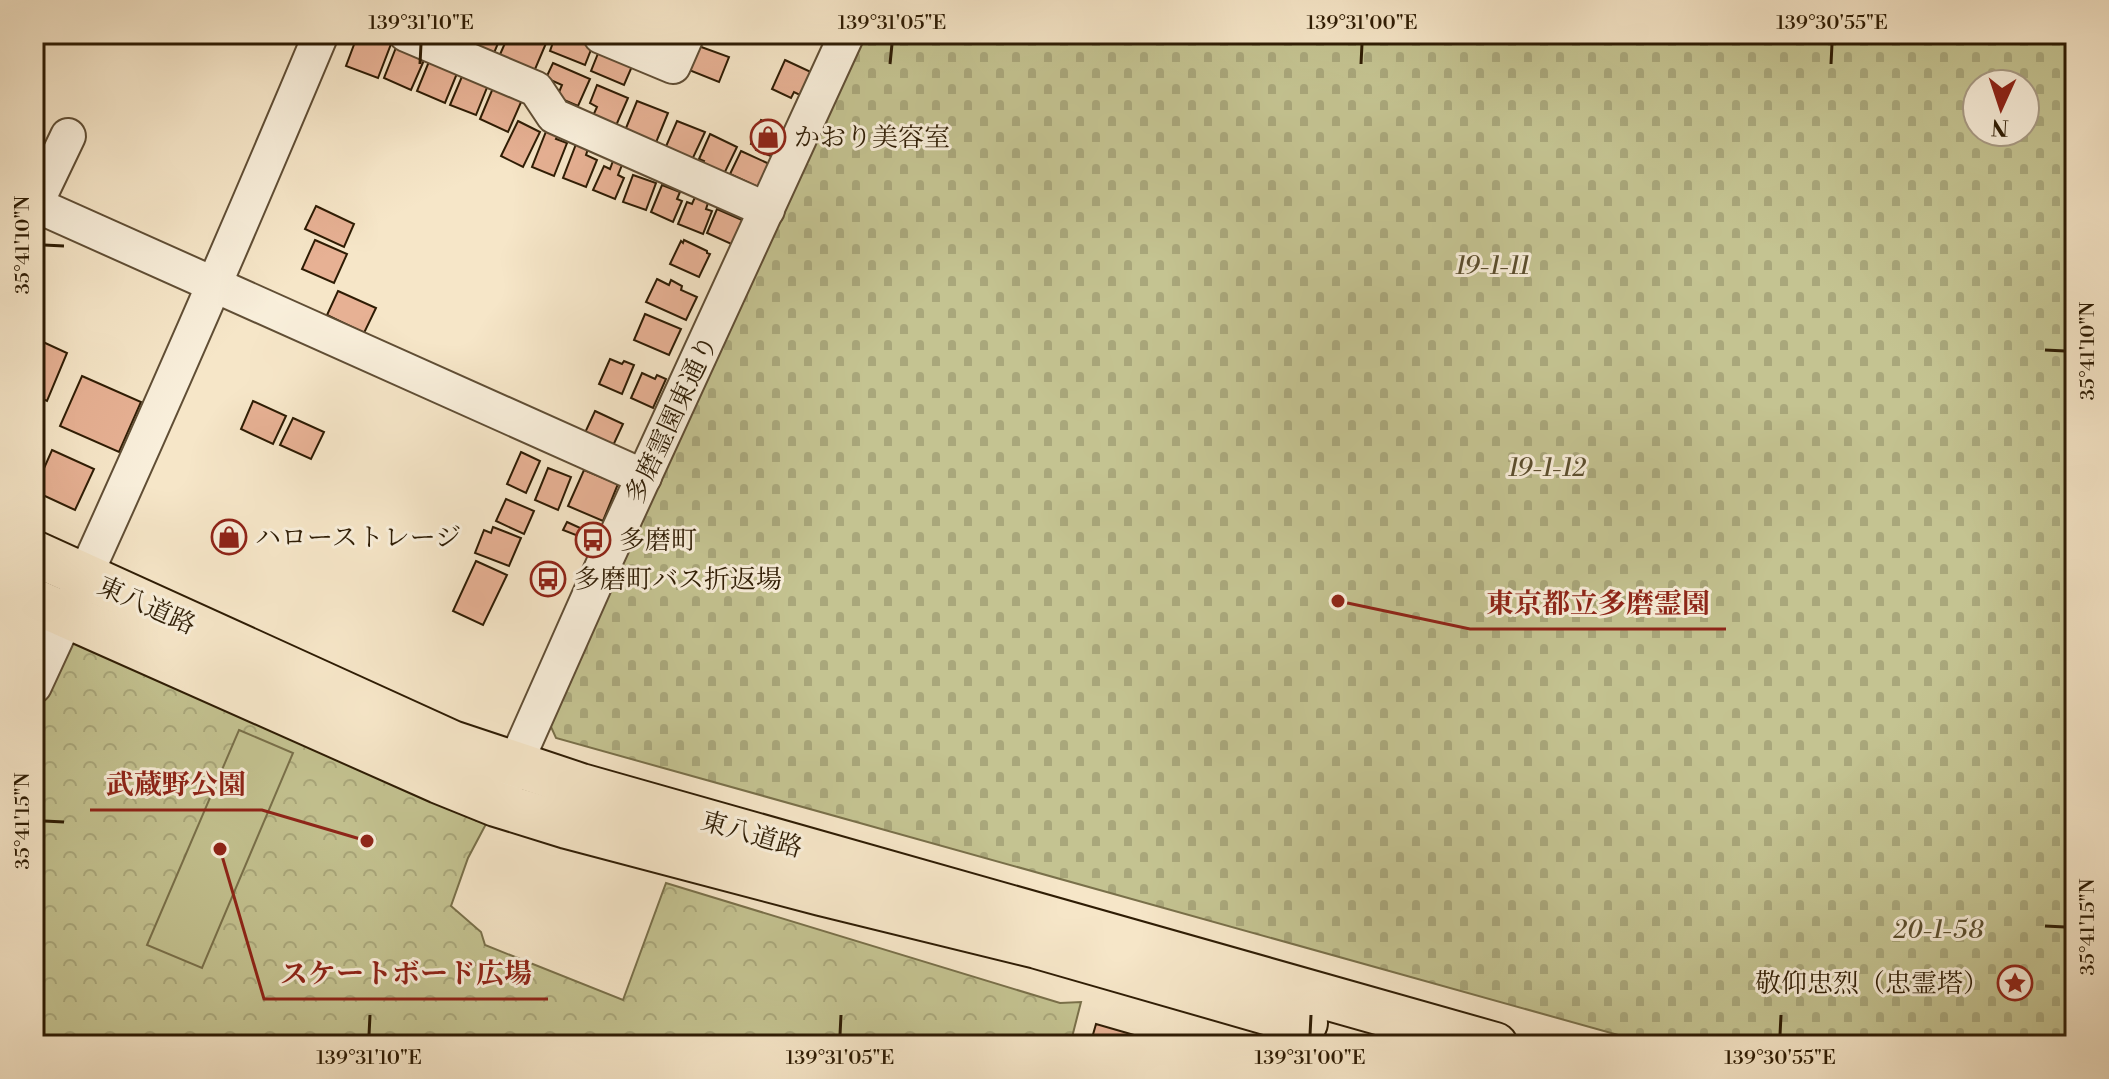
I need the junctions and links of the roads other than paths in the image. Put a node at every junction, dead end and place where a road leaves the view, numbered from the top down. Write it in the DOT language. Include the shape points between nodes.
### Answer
graph roads {
  1 [pos="321,34"];
  2 [pos="406,34"];
  3 [pos="602,34"];
  4 [pos="687,34"];
  5 [pos="847,34"];
  6 [pos="68,136"];
  7 [pos="35,205"];
  8 [pos="767,210"];
  9 [pos="214,285"];
  10 [pos="644,477"];
  11 [pos="34,553"];
  12 [pos="85,577"];
  13 [pos="50,608"];
  14 [pos="34,686"];
  15 [pos="515,766"];
  16 [pos="496,804"];
  17 [pos="1384,1045"];
  18 [pos="1495,1045"];
  1 -- 9 [label="street"];
  2 -- 8 [label="street" via="536,89 554,116"];
  3 -- 4 [label="street" via="673,66"];
  5 -- 8 [label="street, 多磨霊園東通り"];
  6 -- 7 [label="street"];
  7 -- 9 [label="street"];
  8 -- 10 [label="street, 多磨霊園東通り"];
  9 -- 10 [label="street"];
  9 -- 12 [label="street"];
  10 -- 15 [label="street, 多磨霊園東通り"];
  11 -- 12 [label="main road, 東八道路"];
  12 -- 13 [label="street"];
  12 -- 15 [label="main road, 東八道路" via="452,743"];
  13 -- 14 [label="street"];
  13 -- 16 [label="main road, 東八道路"];
  15 -- 16 [label="street, 多磨霊園東通り"];
  15 -- 18 [label="main road, 東八道路"];
  16 -- 17 [label="main road, 東八道路" via="1037,946"];
}
